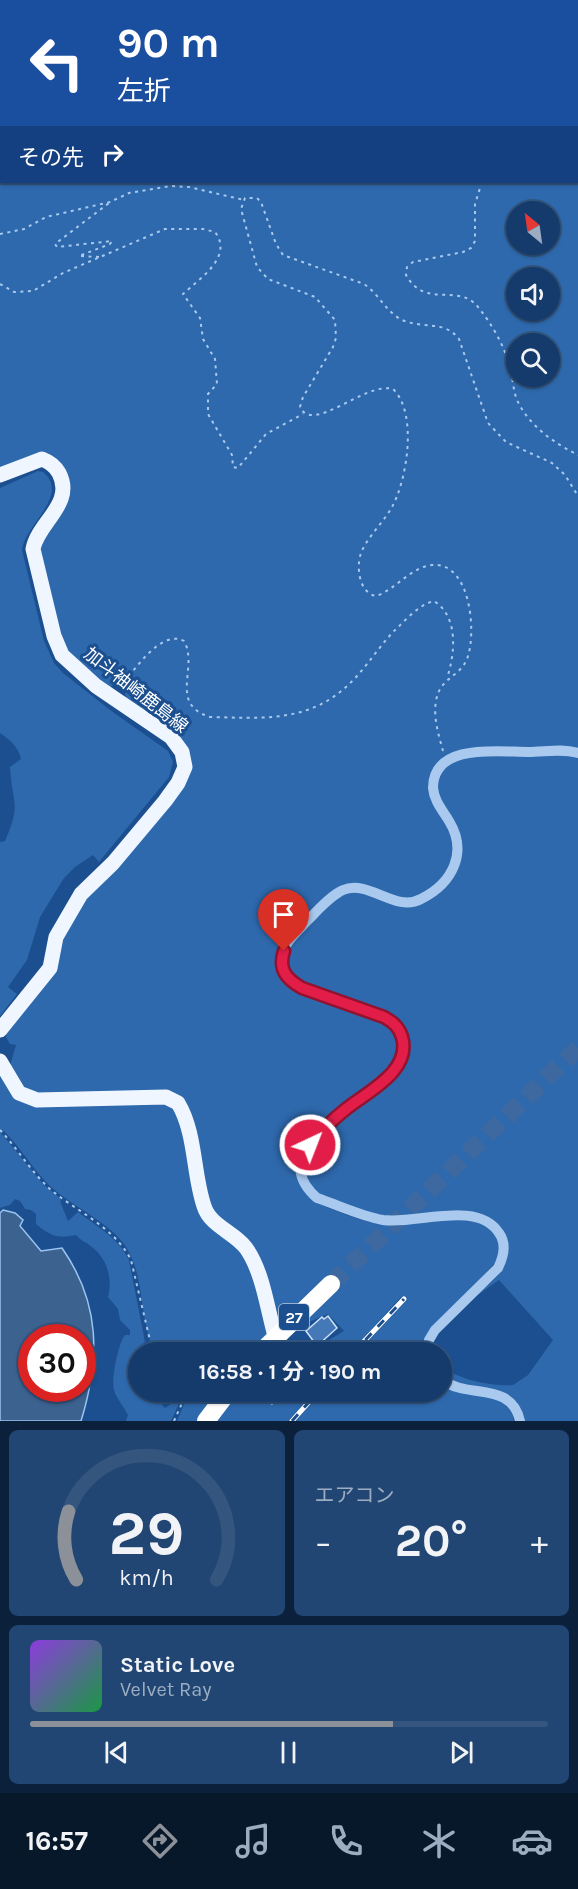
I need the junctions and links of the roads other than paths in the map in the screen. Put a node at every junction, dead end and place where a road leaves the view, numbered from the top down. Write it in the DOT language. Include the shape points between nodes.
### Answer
graph roads {
  1 [pos="0,475"];
  2 [pos="578,753"];
  3 [pos="0,1030"];
  4 [pos="0,1061"];
  5 [pos="331,1284"];
  6 [pos="275,1336"];
  7 [pos="270,1342"];
  8 [pos="429,1342"];
  9 [pos="452,1386"];
  10 [pos="220,1402"];
  11 [pos="206,1421"];
  12 [pos="520,1421"];
  1 -- 3 [label="main road, 加斗袖崎鹿島線" via="42,459 50,462 61,478 63,496 33,549 62,655 112,698 178,744 184,759 183,774 165,801 81,894 56,937 50,968"];
  2 -- 8 [label="street" via="481,751 461,754 446,762 436,774 433,789 456,834 459,850 452,871 429,895 411,903 353,887 342,891 288,942 281,960 290,981 384,1017 403,1039 403,1053 392,1073 332,1121 310,1145 302,1164 310,1192 317,1198 381,1219 476,1217 494,1226 503,1241 503,1258 498,1268 435,1330"];
  4 -- 6 [label="main road" via="19,1093 31,1099 166,1097 178,1103 204,1208 250,1255"];
  5 -- 6 [label="highway, 27"];
  6 -- 7 [label="highway, 27"];
  9 -- 12 [label="street" via="507,1397 516,1407"];
  10 -- 11 [label="highway"];
}
